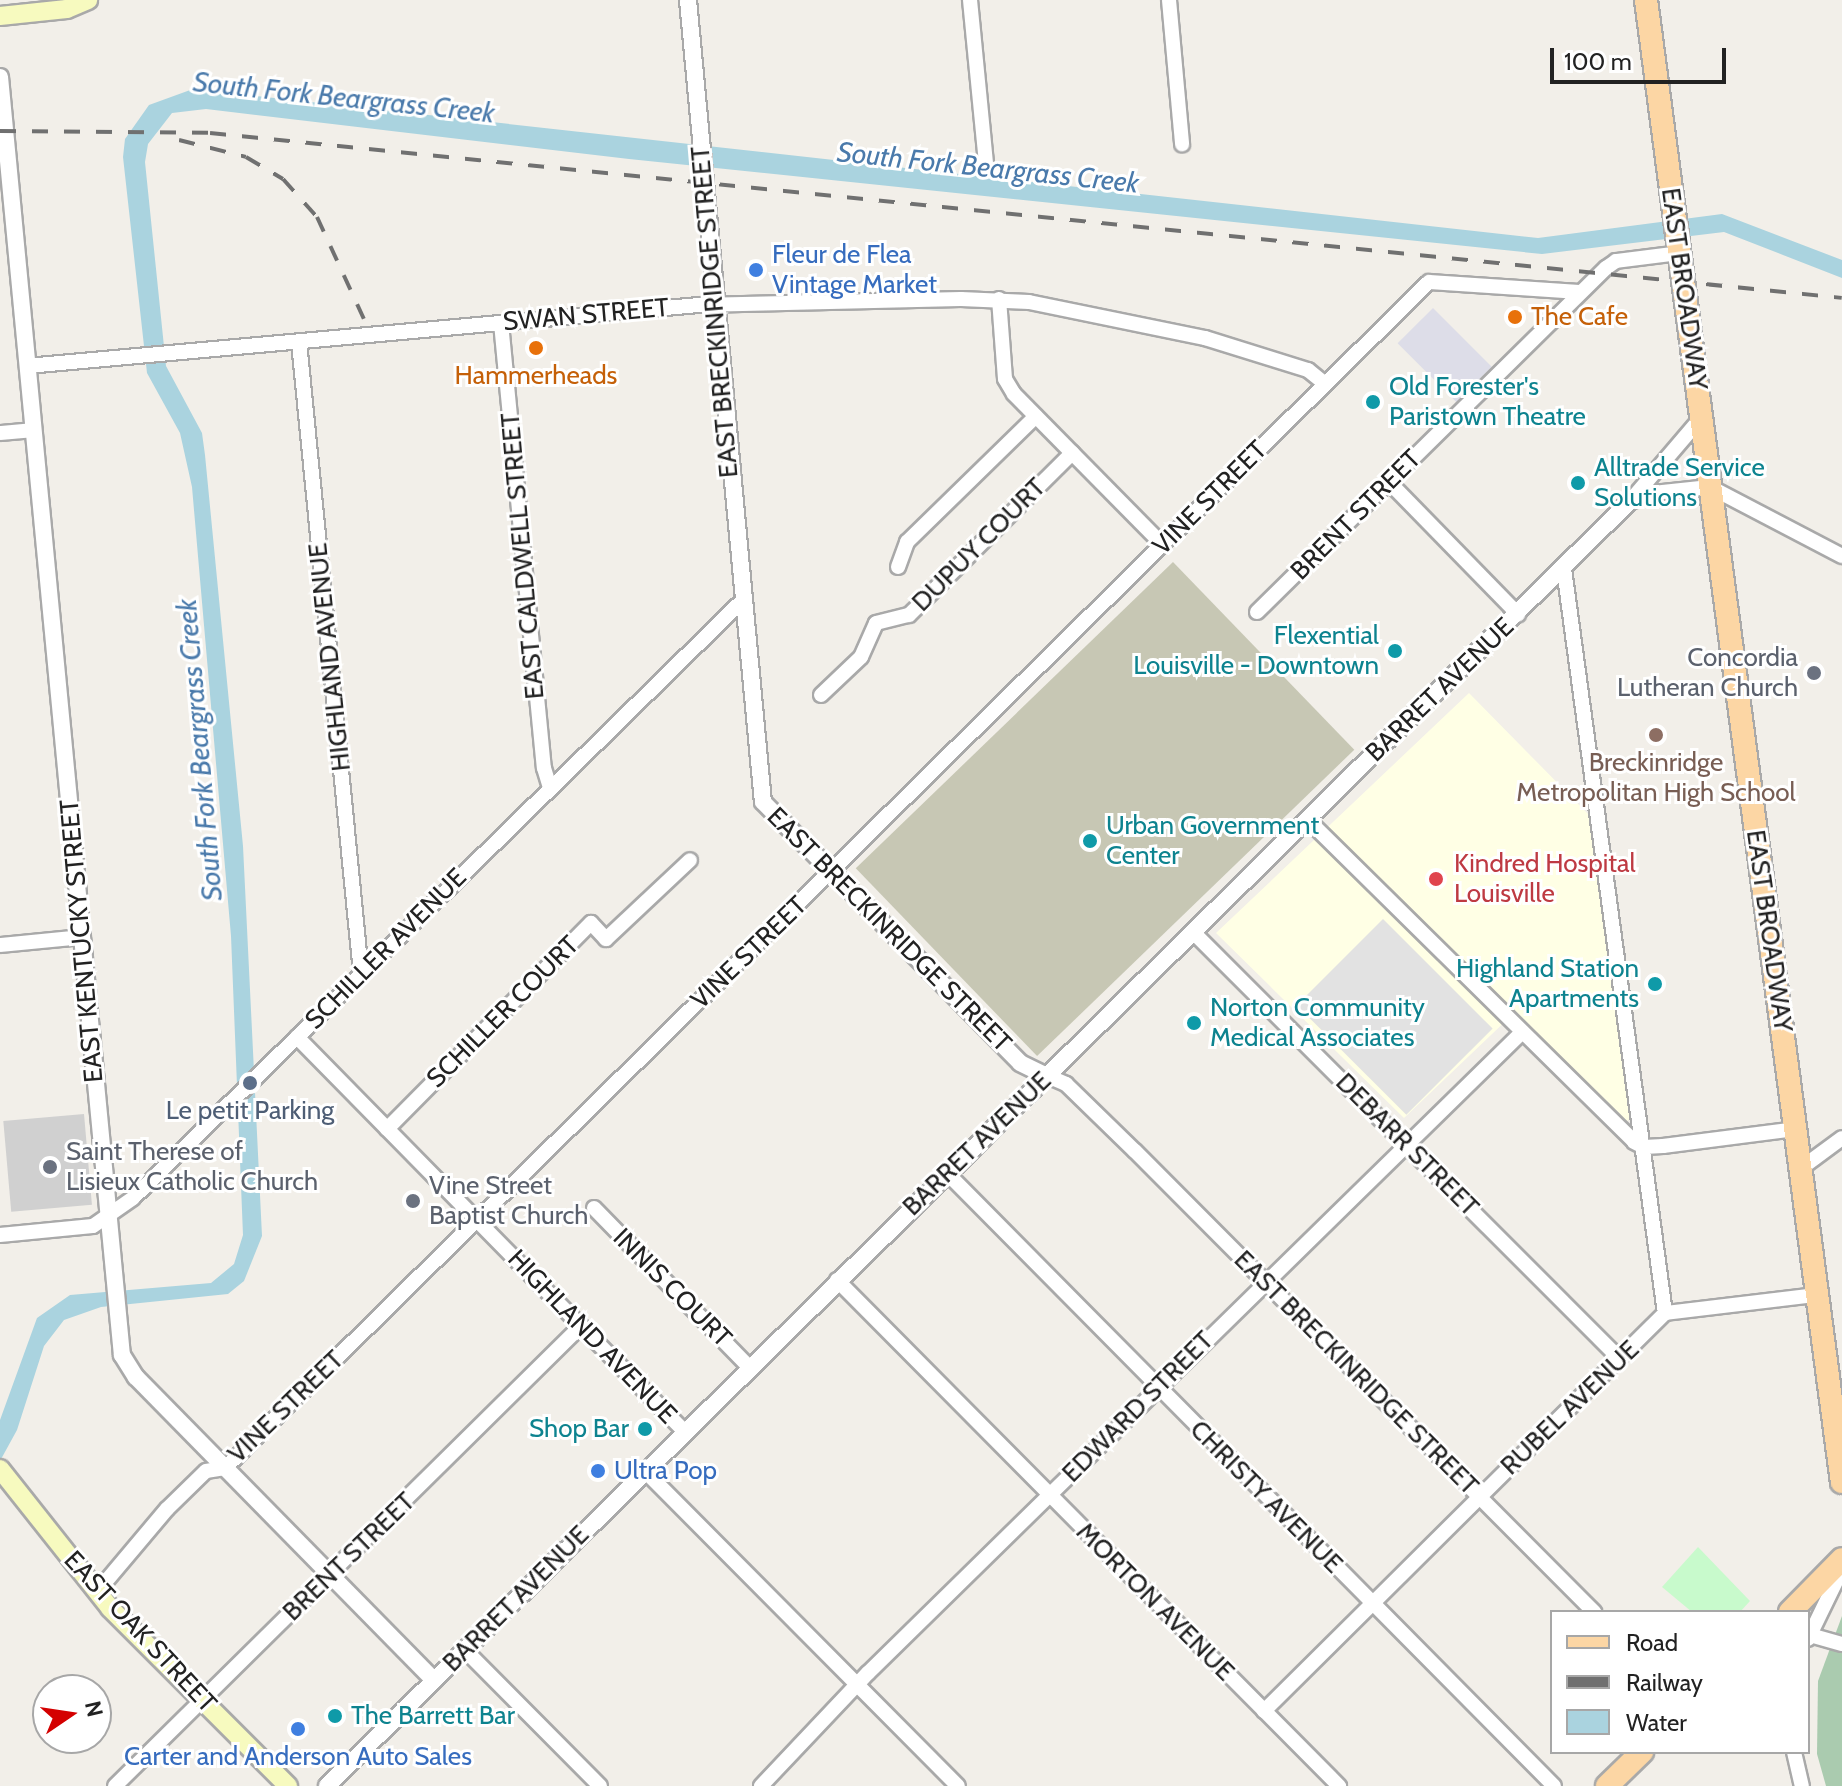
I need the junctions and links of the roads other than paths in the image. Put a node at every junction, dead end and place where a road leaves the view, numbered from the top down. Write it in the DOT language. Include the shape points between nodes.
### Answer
graph roads {
  1 [pos="88,0"];
  2 [pos="688,0"];
  3 [pos="970,0"];
  4 [pos="1169,0"];
  5 [pos="1646,0"];
  6 [pos="0,16"];
  7 [pos="0,77"];
  8 [pos="1182,144"];
  9 [pos="986,163"];
  10 [pos="1678,246"];
  11 [pos="1580,292"];
  12 [pos="999,299"];
  13 [pos="714,305"];
  14 [pos="501,323"];
  15 [pos="299,342"];
  16 [pos="27,366"];
  17 [pos="1325,384"];
  18 [pos="1036,416"];
  19 [pos="1701,418"];
  20 [pos="33,430"];
  21 [pos="0,433"];
  22 [pos="1072,453"];
  23 [pos="1389,482"];
  24 [pos="1710,487"];
  25 [pos="1628,503"];
  26 [pos="1163,545"];
  27 [pos="1842,556"];
  28 [pos="898,567"];
  29 [pos="1564,569"];
  30 [pos="742,601"];
  31 [pos="1257,612"];
  32 [pos="1518,614"];
  33 [pos="821,695"];
  34 [pos="550,788"];
  35 [pos="1308,820"];
  36 [pos="690,860"];
  37 [pos="831,872"];
  38 [pos="1194,933"];
  39 [pos="81,937"];
  40 [pos="0,945"];
  41 [pos="361,973"];
  42 [pos="1522,1032"];
  43 [pos="297,1037"];
  44 [pos="1045,1075"];
  45 [pos="387,1129"];
  46 [pos="1795,1129"];
  47 [pos="1842,1138"];
  48 [pos="1405,1144"];
  49 [pos="1644,1147"];
  50 [pos="1800,1169"];
  51 [pos="946,1172"];
  52 [pos="594,1208"];
  53 [pos="108,1216"];
  54 [pos="477,1220"];
  55 [pos="0,1235"];
  56 [pos="837,1280"];
  57 [pos="1265,1282"];
  58 [pos="1816,1295"];
  59 [pos="1665,1313"];
  60 [pos="581,1326"];
  61 [pos="1620,1359"];
  62 [pos="750,1368"];
  63 [pos="1158,1388"];
  64 [pos="685,1432"];
  65 [pos="225,1468"];
  66 [pos="645,1471"];
  67 [pos="3,1473"];
  68 [pos="1842,1482"];
  69 [pos="1049,1494"];
  70 [pos="1479,1497"];
  71 [pos="1842,1559"];
  72 [pos="1842,1569"];
  73 [pos="331,1574"];
  74 [pos="97,1592"];
  75 [pos="1372,1603"];
  76 [pos="1592,1610"];
  77 [pos="1792,1610"];
  78 [pos="1810,1635"];
  79 [pos="1810,1637"];
  80 [pos="1842,1644"];
  81 [pos="464,1649"];
  82 [pos="434,1680"];
  83 [pos="858,1686"];
  84 [pos="203,1701"];
  85 [pos="1264,1711"];
  86 [pos="1640,1754"];
  87 [pos="1794,1754"];
  88 [pos="115,1786"];
  89 [pos="288,1786"];
  90 [pos="327,1786"];
  91 [pos="600,1786"];
  92 [pos="761,1786"];
  93 [pos="958,1786"];
  94 [pos="1339,1786"];
  95 [pos="1554,1786"];
  96 [pos="1607,1786"];
  97 [pos="1802,1786"];
  1 -- 6 [label="main road" via="67,9"];
  2 -- 13 [label="street, EAST BRECKINRIDGE STREET"];
  3 -- 9 [label="street"];
  4 -- 8 [label="street"];
  5 -- 10 [label="main road, EAST BROADWAY"];
  7 -- 16 [label="street, EAST KENTUCKY STREET"];
  10 -- 11 [label="street, BRENT STREET" via="1616,261"];
  10 -- 19 [label="main road, EAST BROADWAY"];
  11 -- 17 [label="street, VINE STREET" via="1435,279"];
  11 -- 23 [label="street, BRENT STREET"];
  12 -- 13 [label="street, SWAN STREET"];
  12 -- 17 [label="street, SWAN STREET" via="1205,338 1308,370"];
  12 -- 18 [label="street" via="1005,379"];
  13 -- 14 [label="street, SWAN STREET"];
  13 -- 30 [label="street, EAST BRECKINRIDGE STREET"];
  14 -- 15 [label="street, SWAN STREET"];
  14 -- 34 [label="street, EAST CALDWELL STREET"];
  15 -- 16 [label="street, SWAN STREET"];
  15 -- 41 [label="street, HIGHLAND AVENUE"];
  16 -- 20 [label="street, EAST KENTUCKY STREET"];
  17 -- 26 [label="street, VINE STREET"];
  18 -- 22 [label="street"];
  18 -- 28 [label="street" via="907,542"];
  19 -- 24 [label="main road, EAST BROADWAY"];
  19 -- 25 [label="street, BARRET AVENUE"];
  20 -- 21 [label="street"];
  20 -- 39 [label="street, EAST KENTUCKY STREET"];
  22 -- 26 [label="street"];
  22 -- 33 [label="street, DUPUY COURT" via="909,615 876,623 861,657"];
  23 -- 31 [label="street, BRENT STREET"];
  23 -- 32 [label="street"];
  24 -- 25 [label="street, BARRET AVENUE" via="1653,493"];
  24 -- 27 [label="street"];
  24 -- 46 [label="main road, EAST BROADWAY"];
  25 -- 29 [label="street, BARRET AVENUE"];
  26 -- 37 [label="street, VINE STREET"];
  29 -- 32 [label="street, BARRET AVENUE"];
  29 -- 49 [label="street"];
  30 -- 34 [label="street, SCHILLER AVENUE"];
  30 -- 37 [label="street, EAST BRECKINRIDGE STREET" via="763,802"];
  32 -- 35 [label="street, BARRET AVENUE"];
  34 -- 41 [label="street, SCHILLER AVENUE"];
  35 -- 38 [label="street, BARRET AVENUE"];
  35 -- 42 [label="street"];
  36 -- 45 [label="street, SCHILLER COURT" via="606,939 591,923"];
  37 -- 44 [label="street, EAST BRECKINRIDGE STREET" via="1020,1063"];
  37 -- 54 [label="street, VINE STREET"];
  38 -- 44 [label="street, BARRET AVENUE"];
  38 -- 48 [label="street, DEBARR STREET"];
  39 -- 40 [label="street"];
  39 -- 53 [label="street, EAST KENTUCKY STREET"];
  41 -- 43 [label="street, SCHILLER AVENUE"];
  42 -- 48 [label="street, EDWARD STREET"];
  42 -- 49 [label="street" via="1618,1129"];
  43 -- 45 [label="street, HIGHLAND AVENUE"];
  43 -- 53 [label="street, SCHILLER AVENUE"];
  44 -- 51 [label="street, BARRET AVENUE"];
  44 -- 57 [label="street, EAST BRECKINRIDGE STREET" via="1066,1084"];
  45 -- 54 [label="street, HIGHLAND AVENUE"];
  46 -- 49 [label="street"];
  46 -- 50 [label="main road, EAST BROADWAY"];
  47 -- 50 [label="street"];
  48 -- 57 [label="street, EDWARD STREET"];
  48 -- 61 [label="street, DEBARR STREET"];
  49 -- 59 [label="street"];
  50 -- 58 [label="main road, EAST BROADWAY"];
  51 -- 56 [label="street, BARRET AVENUE"];
  51 -- 63 [label="street, CHRISTY AVENUE"];
  52 -- 62 [label="street, INNIS COURT"];
  53 -- 55 [label="street, SCHILLER AVENUE" via="93,1226"];
  53 -- 65 [label="street, EAST KENTUCKY STREET" via="118,1325 130,1369"];
  54 -- 60 [label="street, HIGHLAND AVENUE"];
  54 -- 65 [label="street, VINE STREET"];
  56 -- 62 [label="street, BARRET AVENUE"];
  56 -- 69 [label="street, MORTON AVENUE"];
  57 -- 63 [label="street, EDWARD STREET"];
  57 -- 70 [label="street, EAST BRECKINRIDGE STREET"];
  58 -- 59 [label="street"];
  58 -- 68 [label="main road, EAST BROADWAY"];
  59 -- 61 [label="street, RUBEL AVENUE"];
  60 -- 64 [label="street, HIGHLAND AVENUE"];
  60 -- 73 [label="street, BRENT STREET"];
  61 -- 70 [label="street, RUBEL AVENUE"];
  62 -- 64 [label="street, BARRET AVENUE"];
  63 -- 69 [label="street, EDWARD STREET"];
  63 -- 75 [label="street, CHRISTY AVENUE"];
  64 -- 66 [label="street, BARRET AVENUE"];
  65 -- 73 [label="street, EAST KENTUCKY STREET"];
  65 -- 74 [label="street, VINE STREET" via="206,1471"];
  66 -- 81 [label="street, BARRET AVENUE"];
  66 -- 83 [label="street"];
  67 -- 74 [label="main road, EAST OAK STREET"];
  69 -- 83 [label="street, EDWARD STREET"];
  69 -- 85 [label="street, MORTON AVENUE"];
  70 -- 75 [label="street, RUBEL AVENUE"];
  70 -- 76 [label="street, EAST BRECKINRIDGE STREET"];
  71 -- 77 [label="main road"];
  72 -- 78 [label="street"];
  73 -- 82 [label="street, EAST KENTUCKY STREET"];
  73 -- 84 [label="street, BRENT STREET"];
  74 -- 84 [label="main road, EAST OAK STREET"];
  75 -- 85 [label="street, RUBEL AVENUE"];
  75 -- 95 [label="street, CHRISTY AVENUE"];
  79 -- 80 [label="street"];
  81 -- 82 [label="street, BARRET AVENUE"];
  81 -- 91 [label="street"];
  82 -- 90 [label="street, BARRET AVENUE"];
  83 -- 92 [label="street, EDWARD STREET"];
  83 -- 93 [label="street"];
  84 -- 88 [label="street, BRENT STREET"];
  84 -- 89 [label="main road, EAST OAK STREET"];
  85 -- 94 [label="street, MORTON AVENUE"];
  86 -- 96 [label="main road"];
  87 -- 97 [label="street"];
}
